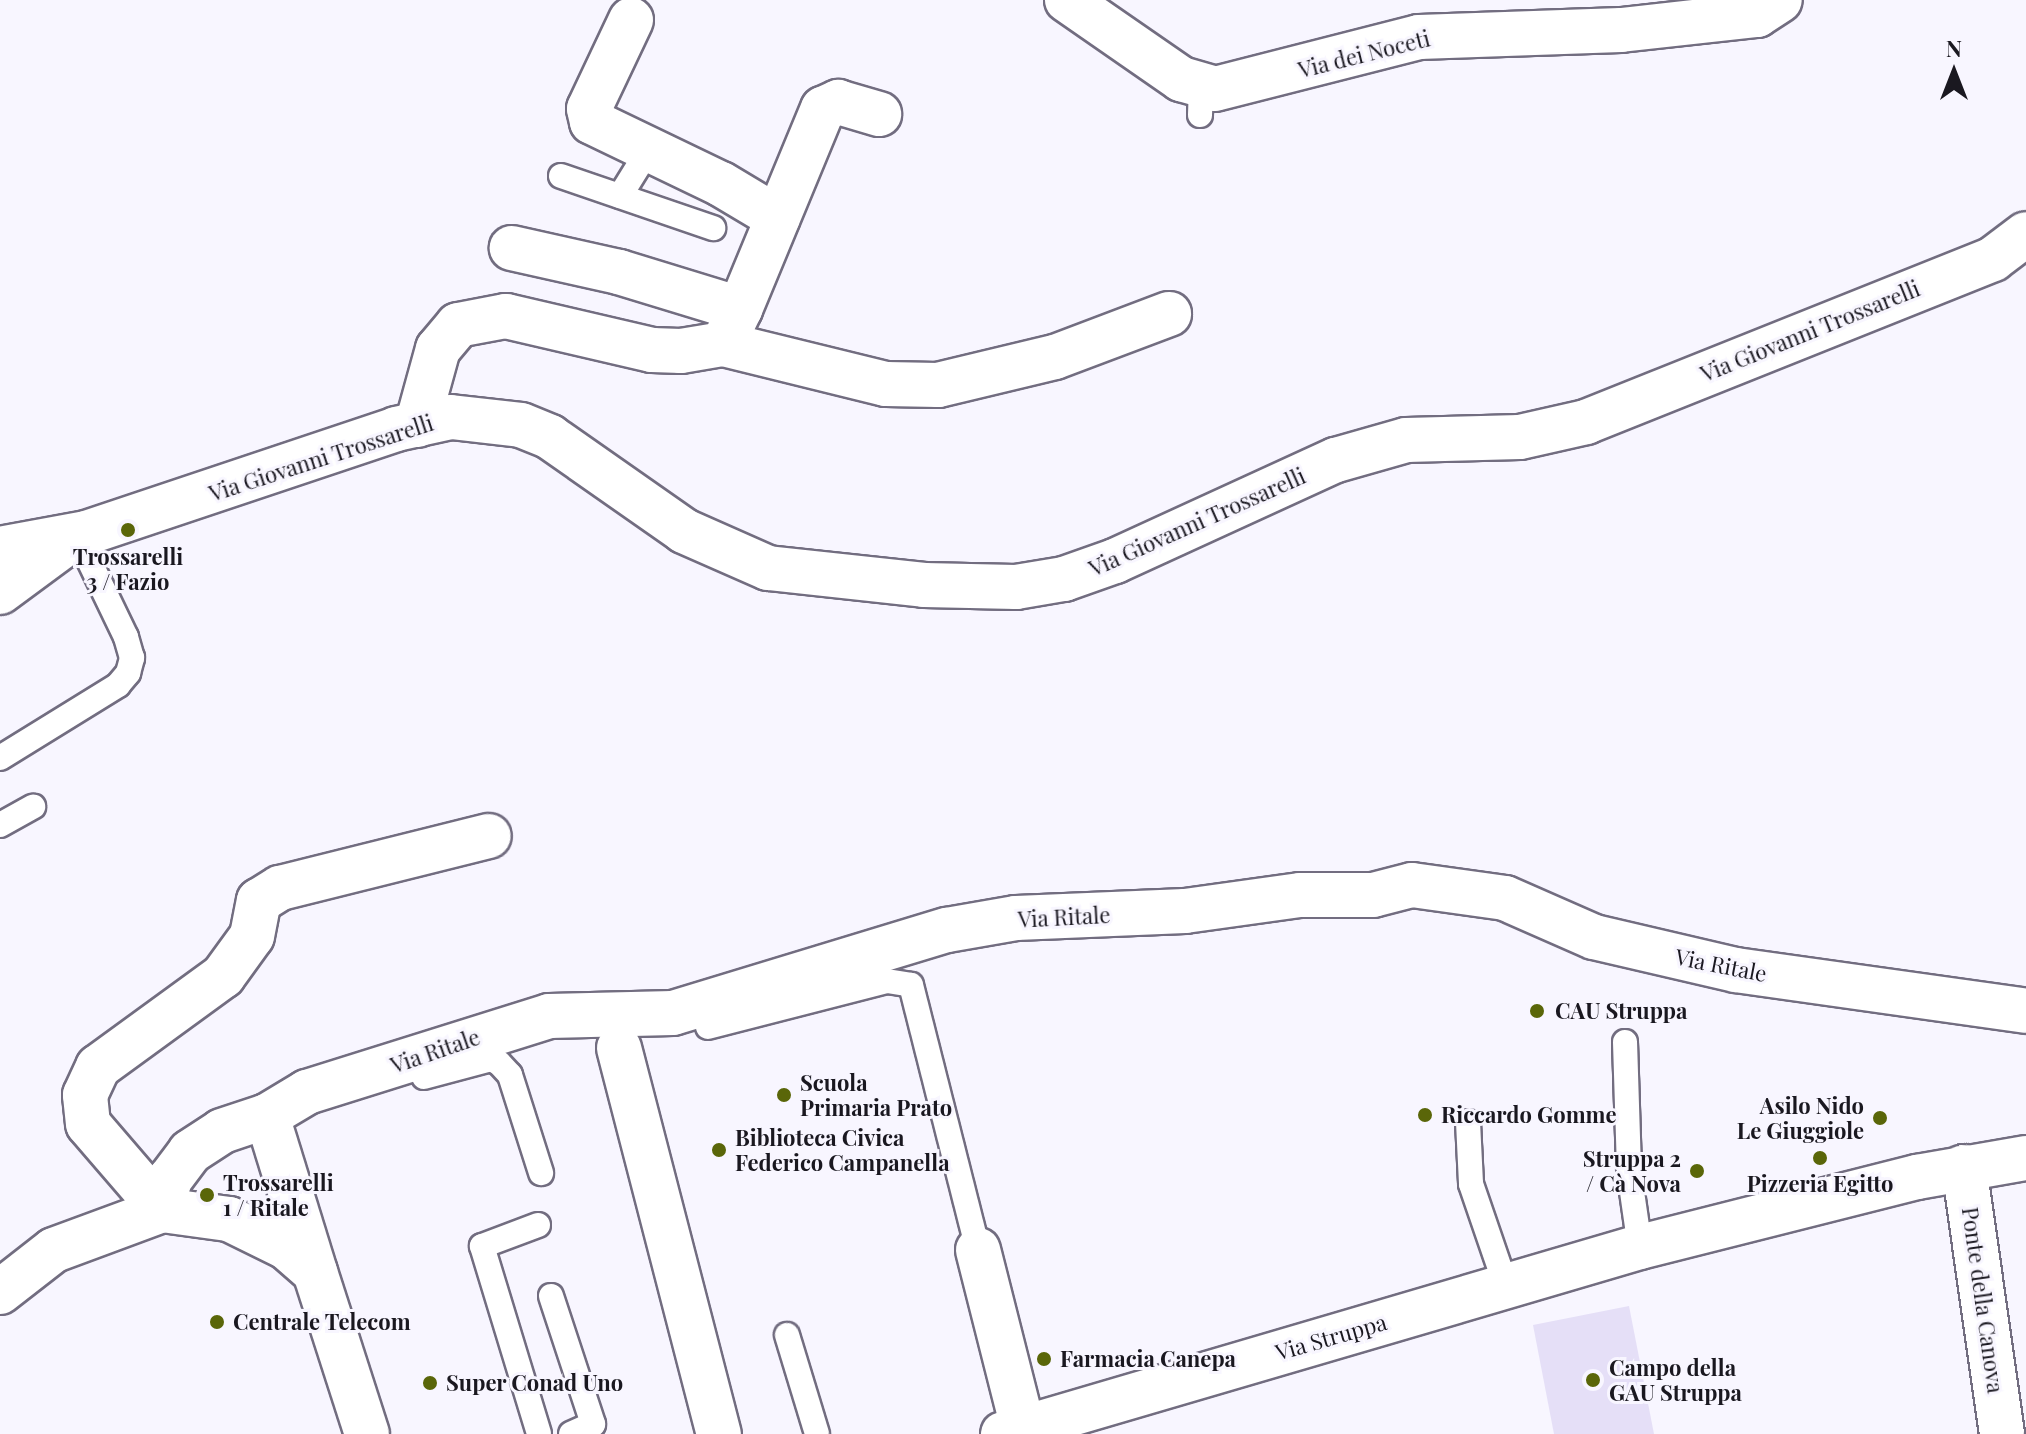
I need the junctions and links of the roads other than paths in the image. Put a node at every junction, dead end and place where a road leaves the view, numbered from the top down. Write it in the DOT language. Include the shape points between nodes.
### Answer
graph roads {
  1 [pos="1067,0"];
  2 [pos="1780,0"];
  3 [pos="631,20"];
  4 [pos="879,114"];
  5 [pos="649,149"];
  6 [pos="561,176"];
  7 [pos="620,196"];
  8 [pos="778,218"];
  9 [pos="713,228"];
  10 [pos="2026,234"];
  11 [pos="512,248"];
  12 [pos="1169,314"];
  13 [pos="731,327"];
  14 [pos="417,425"];
  15 [pos="77,535"];
  16 [pos="0,549"];
  17 [pos="0,592"];
  18 [pos="0,758"];
  19 [pos="33,807"];
  20 [pos="0,825"];
  21 [pos="489,836"];
  22 [pos="2026,1011"];
  23 [pos="708,1027"];
  24 [pos="1625,1042"];
  25 [pos="619,1048"];
  26 [pos="267,1116"];
  27 [pos="1468,1122"];
  28 [pos="2026,1158"];
  29 [pos="1964,1167"];
  30 [pos="541,1173"];
  31 [pos="162,1210"];
  32 [pos="538,1225"];
  33 [pos="1640,1247"];
  34 [pos="978,1250"];
  35 [pos="315,1272"];
  36 [pos="1506,1286"];
  37 [pos="0,1292"];
  38 [pos="551,1296"];
  39 [pos="787,1335"];
  40 [pos="587,1431"];
  41 [pos="1013,1431"];
  42 [pos="367,1434"];
  43 [pos="539,1434"];
  44 [pos="719,1434"];
  45 [pos="817,1434"];
  46 [pos="2002,1434"];
  1 -- 2 [label="street, Via dei Noceti" via="1181,79 1200,101 1419,37 1694,30 1757,15"];
  3 -- 5 [label="street" via="589,109 592,122"];
  4 -- 8 [label="street" via="838,102 823,109"];
  5 -- 7 [label="lane"];
  5 -- 8 [label="street"];
  6 -- 7 [label="lane"];
  7 -- 9 [label="lane"];
  8 -- 13 [label="street"];
  10 -- 14 [label="street, Via Giovanni Trossarelli" via="1993,259 1586,422 1520,437 1406,440 1336,460 1115,561 1064,579 1016,587 924,585 768,568 684,531 550,437 492,420 451,417"];
  11 -- 13 [label="street" via="619,272"];
  12 -- 13 [label="street" via="1055,357 938,385 886,384"];
  13 -- 14 [label="street" via="652,350 506,316 458,325 438,349"];
  14 -- 15 [label="street, Via Giovanni Trossarelli"];
  15 -- 16 [label="street, Via Giovanni Trossarelli"];
  15 -- 17 [label="street"];
  15 -- 18 [label="lane" via="126,637 132,658 128,673 118,685"];
  19 -- 20 [label="lane"];
  21 -- 31 [label="street" via="280,888 259,901 252,936 223,976 98,1067 85,1095 88,1124"];
  22 -- 26 [label="street, Via Ritale" via="1736,970 1594,937 1505,898 1412,885 1373,895 1300,895 1185,911 1016,918 947,930 673,1013 549,1016 303,1081"];
  23 -- 34 [label="lane" via="887,981 911,985"];
  24 -- 33 [label="lane" via="1629,1171"];
  25 -- 44 [label="street"];
  26 -- 30 [label="lane" via="491,1059 510,1075"];
  26 -- 31 [label="street, Via Ritale" via="222,1131 190,1152 170,1179"];
  26 -- 35 [label="street"];
  27 -- 36 [label="lane" via="1471,1184"];
  28 -- 29 [label="street, Via Struppa"];
  29 -- 33 [label="street, Via Struppa"];
  29 -- 46 [label="street, Ponte della Canova"];
  31 -- 35 [label="street" via="229,1219 257,1230"];
  31 -- 37 [label="street" via="54,1250"];
  32 -- 43 [label="lane" via="482,1246"];
  33 -- 36 [label="street, Via Struppa"];
  34 -- 41 [label="street, Via Struppa"];
  35 -- 42 [label="street"];
  36 -- 41 [label="street, Via Struppa"];
  38 -- 40 [label="lane"];
  39 -- 45 [label="lane"];
}
